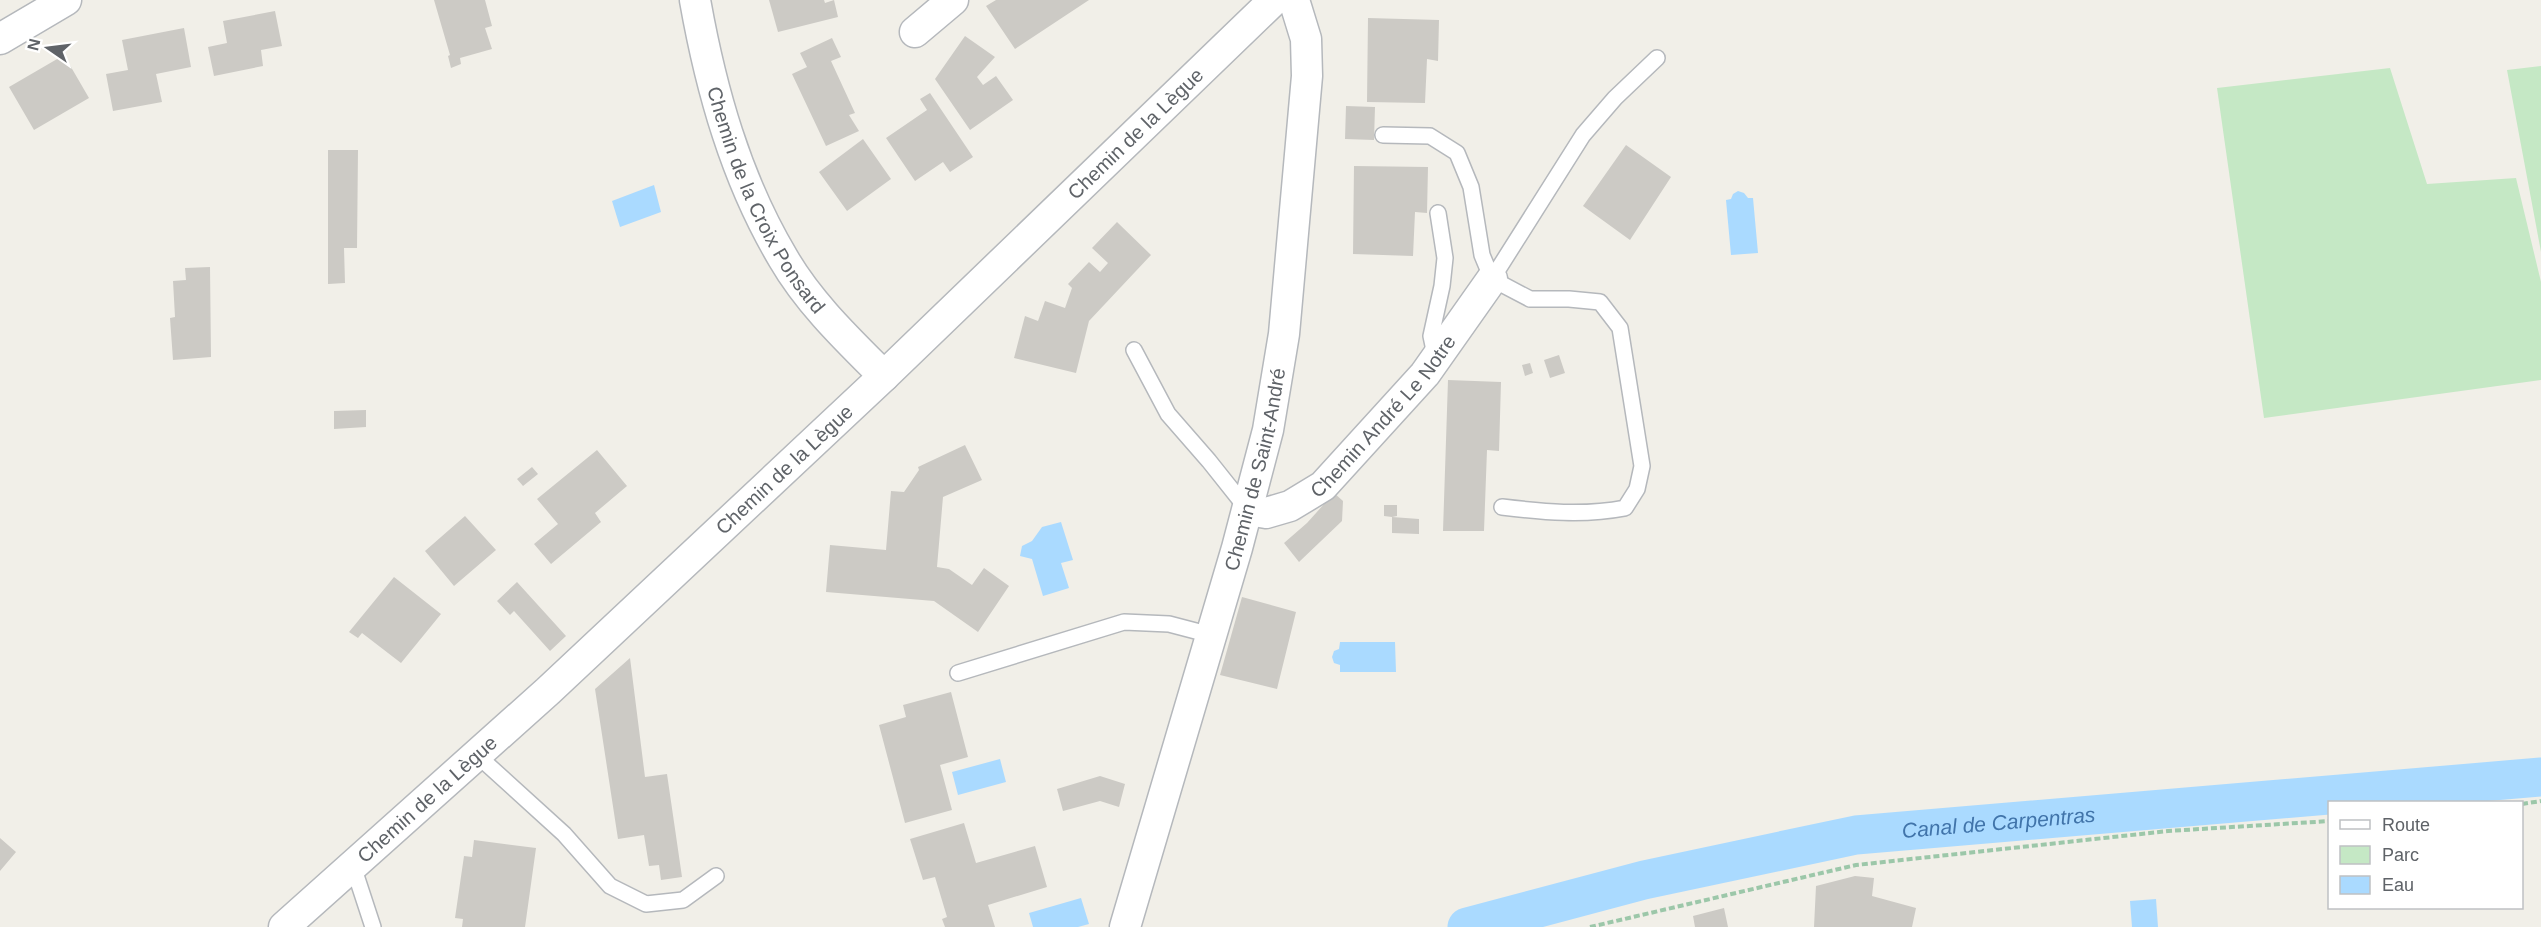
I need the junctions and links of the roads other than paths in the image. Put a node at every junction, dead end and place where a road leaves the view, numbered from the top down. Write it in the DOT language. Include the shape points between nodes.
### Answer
graph roads {
  1 [pos="66,0"];
  2 [pos="695,0"];
  3 [pos="953,0"];
  4 [pos="1274,0"];
  5 [pos="1294,0"];
  6 [pos="915,32"];
  7 [pos="0,39"];
  8 [pos="1658,58"];
  9 [pos="1383,135"];
  10 [pos="1438,213"];
  11 [pos="1492,279"];
  12 [pos="1134,350"];
  13 [pos="1436,360"];
  14 [pos="884,376"];
  15 [pos="1502,507"];
  16 [pos="1248,510"];
  17 [pos="1211,634"];
  18 [pos="958,673"];
  19 [pos="477,755"];
  20 [pos="353,866"];
  21 [pos="716,876"];
  22 [pos="284,927"];
  23 [pos="373,927"];
  24 [pos="1125,927"];
  1 -- 7 [label="street"];
  2 -- 14 [label="street, Chemin de la Croix Ponsard" via="706,62 728,139 783,259 811,299"];
  3 -- 6 [label="street"];
  4 -- 14 [label="street, Chemin de la Lègue"];
  5 -- 16 [label="street, Chemin de Saint-André" via="1306,39 1307,76 1284,334 1268,430"];
  8 -- 11 [label="lane" via="1583,135"];
  9 -- 11 [label="lane" via="1430,136 1457,153 1471,187 1482,255"];
  10 -- 13 [label="lane" via="1445,258 1431,336"];
  11 -- 13 [label="street, Chemin André Le Notre"];
  11 -- 15 [label="lane" via="1530,299 1600,302 1620,328 1642,466 1637,489 1625,508 1601,513 1563,513"];
  12 -- 16 [label="lane" via="1168,414"];
  13 -- 16 [label="street, Chemin André Le Notre" via="1323,486 1290,506 1266,513"];
  14 -- 19 [label="street, Chemin de la Lègue"];
  16 -- 17 [label="street, Chemin de Saint-André"];
  17 -- 18 [label="lane" via="1169,624 1124,622"];
  17 -- 24 [label="street, Chemin de Saint-André"];
  19 -- 20 [label="street, Chemin de la Lègue"];
  19 -- 21 [label="lane" via="564,834 610,886 646,904 683,900"];
  20 -- 22 [label="street, Chemin de la Lègue"];
  20 -- 23 [label="lane"];
}
